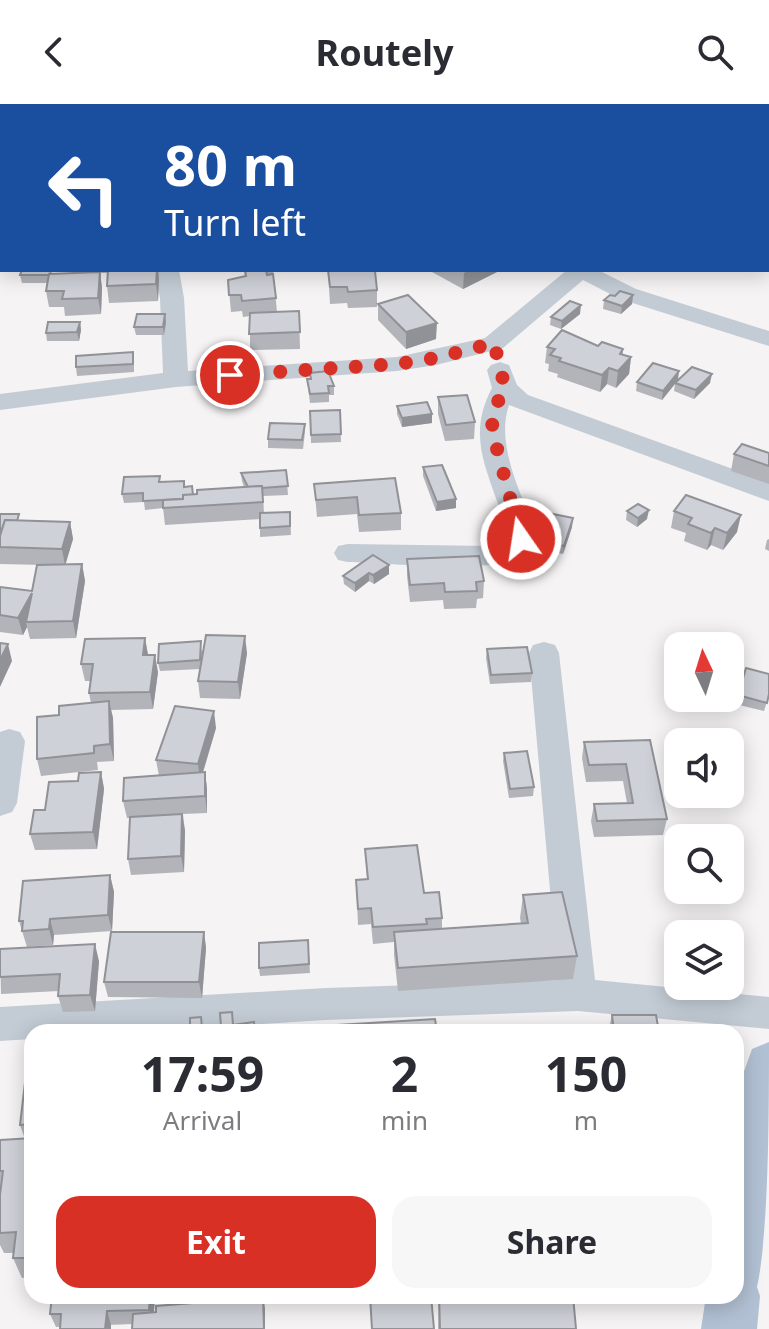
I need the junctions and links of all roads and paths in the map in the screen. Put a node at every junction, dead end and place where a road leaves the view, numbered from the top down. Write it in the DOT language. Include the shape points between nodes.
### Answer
graph roads {
  1 [pos="167,272"];
  2 [pos="579,272"];
  3 [pos="585,272"];
  4 [pos="769,339"];
  5 [pos="494,343"];
  6 [pos="176,379"];
  7 [pos="505,388"];
  8 [pos="0,402"];
  9 [pos="769,492"];
  10 [pos="348,553"];
  11 [pos="544,653"];
  12 [pos="9,741"];
  13 [pos="0,803"];
  14 [pos="578,995"];
  15 [pos="769,1013"];
  16 [pos="0,1024"];
  17 [pos="769,1064"];
  18 [pos="744,1205"];
  19 [pos="732,1304"];
  20 [pos="729,1329"];
  1 -- 6 [label="street"];
  2 -- 5 [label="street"];
  3 -- 4 [label="street" via="628,294"];
  5 -- 6 [label="street" via="397,364"];
  5 -- 7 [label="street"];
  6 -- 8 [label="street"];
  7 -- 9 [label="street" via="519,400"];
  7 -- 10 [label="street" via="493,411 492,430 521,532 511,551"];
  11 -- 14 [label="street"];
  12 -- 13 [label="street"];
  14 -- 15 [label="street"];
  14 -- 16 [label="street"];
  17 -- 18 [label="main road"];
  19 -- 20 [label="main road"];
}
